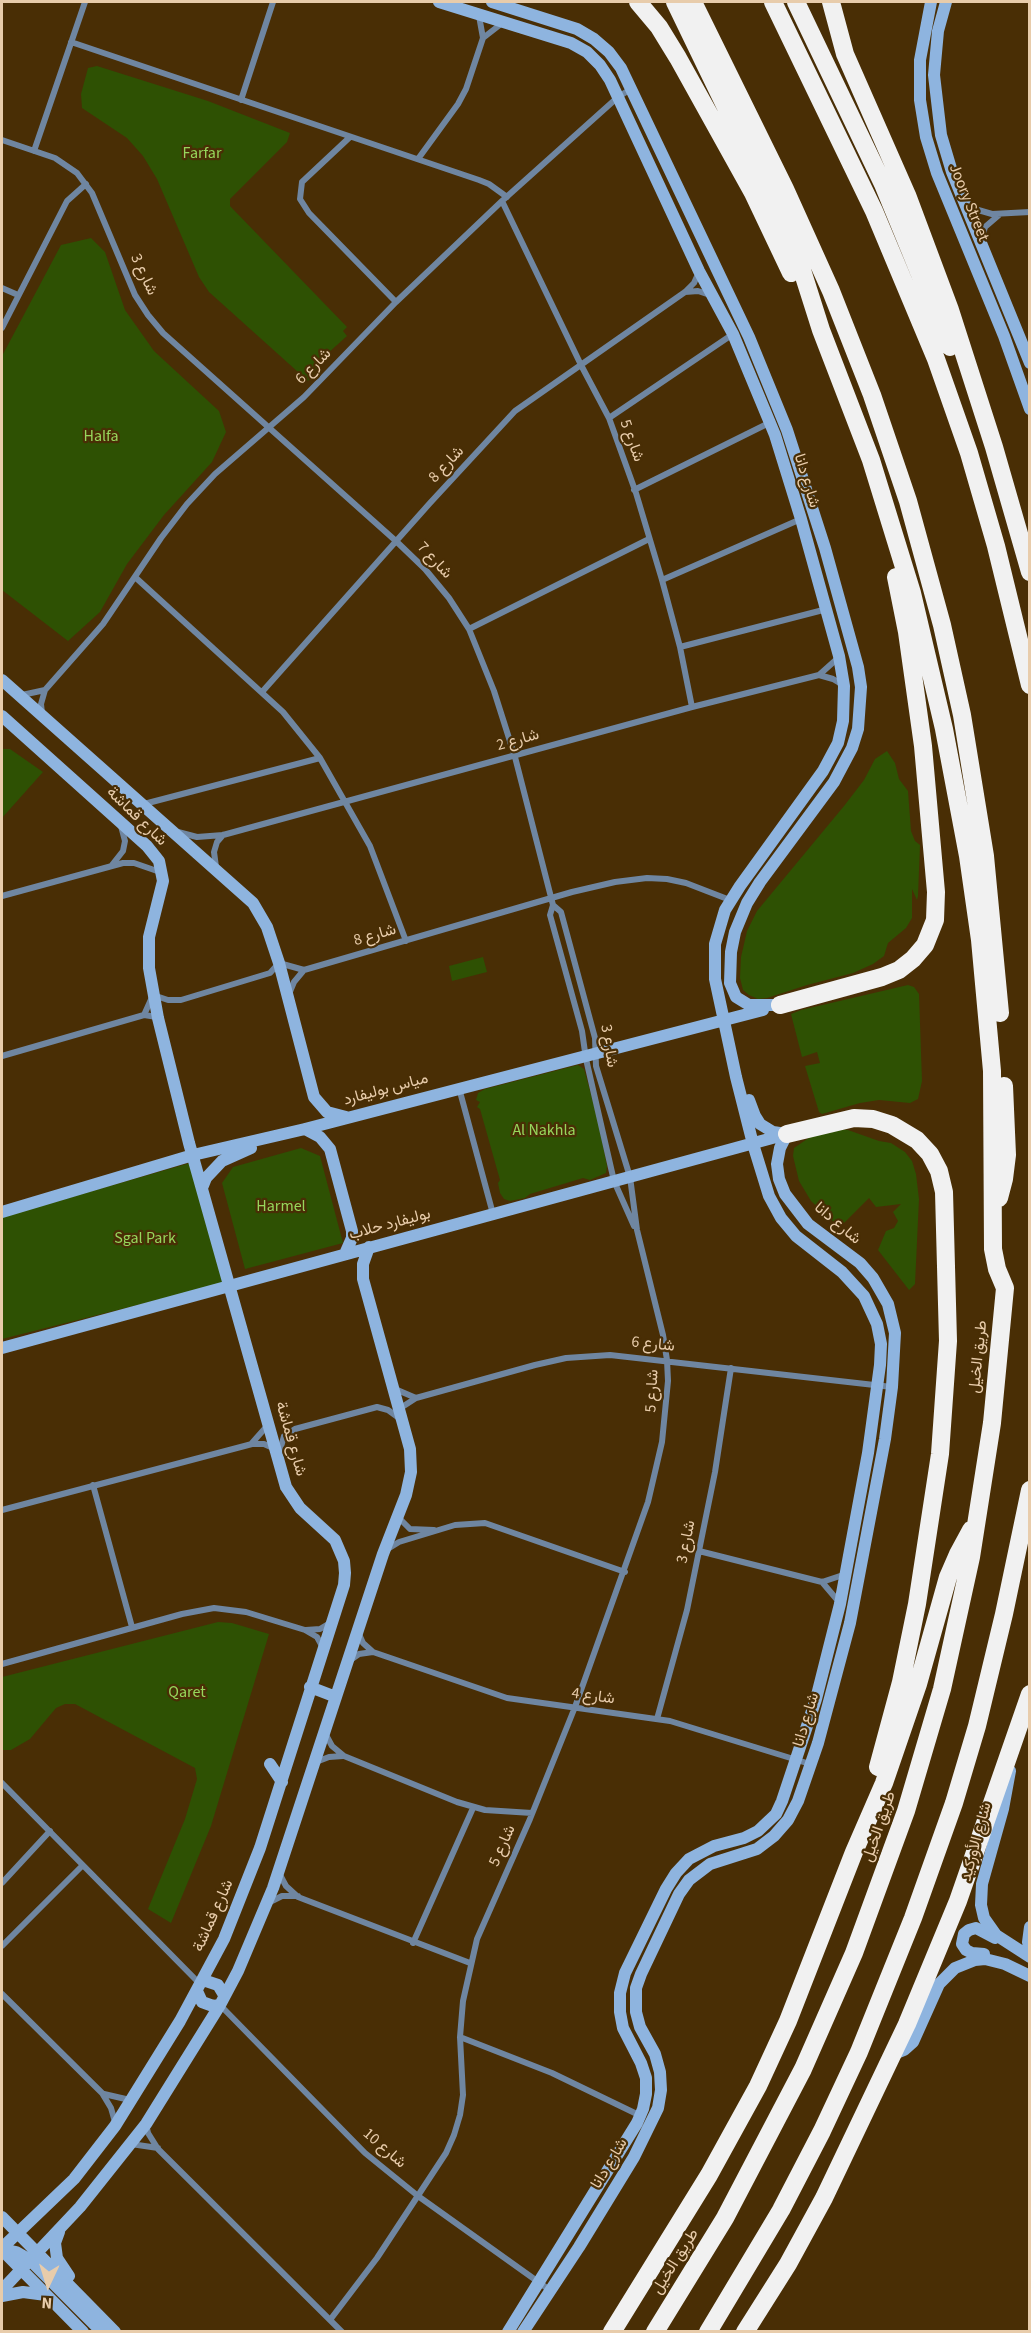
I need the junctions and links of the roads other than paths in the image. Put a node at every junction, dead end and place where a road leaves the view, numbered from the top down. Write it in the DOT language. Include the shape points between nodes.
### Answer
graph roads {
  1 [pos="85,2"];
  2 [pos="273,2"];
  3 [pos="439,2"];
  4 [pos="492,2"];
  5 [pos="638,2"];
  6 [pos="675,2"];
  7 [pos="693,2"];
  8 [pos="773,2"];
  9 [pos="796,2"];
  10 [pos="831,2"];
  11 [pos="931,2"];
  12 [pos="946,2"];
  13 [pos="479,15"];
  14 [pos="503,22"];
  15 [pos="483,38"];
  16 [pos="71,42"];
  17 [pos="631,89"];
  18 [pos="618,97"];
  19 [pos="241,100"];
  20 [pos="350,137"];
  21 [pos="2,140"];
  22 [pos="34,151"];
  23 [pos="418,159"];
  24 [pos="86,184"];
  25 [pos="504,199"];
  26 [pos="967,206"];
  27 [pos="1029,212"];
  28 [pos="999,214"];
  29 [pos="981,240"];
  30 [pos="699,271"];
  31 [pos="2,288"];
  32 [pos="685,292"];
  33 [pos="18,295"];
  34 [pos="711,296"];
  35 [pos="396,302"];
  36 [pos="2,328"];
  37 [pos="821,330"];
  38 [pos="733,334"];
  39 [pos="1029,363"];
  40 [pos="581,365"];
  41 [pos="980,401"];
  42 [pos="1029,409"];
  43 [pos="609,418"];
  44 [pos="770,423"];
  45 [pos="269,427"];
  46 [pos="634,490"];
  47 [pos="886,504"];
  48 [pos="801,519"];
  49 [pos="649,539"];
  50 [pos="397,542"];
  51 [pos="1029,572"];
  52 [pos="135,577"];
  53 [pos="662,580"];
  54 [pos="827,609"];
  55 [pos="469,629"];
  56 [pos="680,647"];
  57 [pos="839,656"];
  58 [pos="819,675"];
  59 [pos="2,680"];
  60 [pos="1029,685"];
  61 [pos="844,686"];
  62 [pos="45,690"];
  63 [pos="262,692"];
  64 [pos="18,695"];
  65 [pos="692,707"];
  66 [pos="2,716"];
  67 [pos="44,718"];
  68 [pos="515,757"];
  69 [pos="320,758"];
  70 [pos="346,801"];
  71 [pos="142,805"];
  72 [pos="120,822"];
  73 [pos="171,831"];
  74 [pos="223,835"];
  75 [pos="112,866"];
  76 [pos="217,870"];
  77 [pos="162,873"];
  78 [pos="2,896"];
  79 [pos="730,900"];
  80 [pos="552,901"];
  81 [pos="406,941"];
  82 [pos="279,963"];
  83 [pos="304,970"];
  84 [pos="153,995"];
  85 [pos="288,997"];
  86 [pos="780,1005"];
  87 [pos="144,1016"];
  88 [pos="158,1018"];
  89 [pos="723,1020"];
  90 [pos="591,1054"];
  91 [pos="2,1056"];
  92 [pos="736,1077"];
  93 [pos="459,1088"];
  94 [pos="347,1118"];
  95 [pos="305,1129"];
  96 [pos="787,1134"];
  97 [pos="264,1139"];
  98 [pos="753,1144"];
  99 [pos="193,1155"];
  100 [pos="630,1177"];
  101 [pos="614,1181"];
  102 [pos="202,1188"];
  103 [pos="2,1212"];
  104 [pos="992,1213"];
  105 [pos="494,1214"];
  106 [pos="637,1230"];
  107 [pos="369,1248"];
  108 [pos="345,1254"];
  109 [pos="230,1285"];
  110 [pos="2,1348"];
  111 [pos="668,1360"];
  112 [pos="731,1368"];
  113 [pos="878,1386"];
  114 [pos="892,1387"];
  115 [pos="393,1388"];
  116 [pos="416,1398"];
  117 [pos="401,1415"];
  118 [pos="268,1424"];
  119 [pos="252,1444"];
  120 [pos="277,1454"];
  121 [pos="93,1485"];
  122 [pos="1029,1490"];
  123 [pos="2,1510"];
  124 [pos="397,1516"];
  125 [pos="977,1521"];
  126 [pos="438,1530"];
  127 [pos="699,1551"];
  128 [pos="383,1554"];
  129 [pos="625,1572"];
  130 [pos="846,1574"];
  131 [pos="822,1582"];
  132 [pos="840,1604"];
  133 [pos="333,1620"];
  134 [pos="132,1627"];
  135 [pos="305,1630"];
  136 [pos="358,1632"];
  137 [pos="323,1649"];
  138 [pos="373,1652"];
  139 [pos="348,1663"];
  140 [pos="2,1664"];
  141 [pos="310,1687"];
  142 [pos="1029,1694"];
  143 [pos="336,1697"];
  144 [pos="575,1707"];
  145 [pos="657,1719"];
  146 [pos="325,1732"];
  147 [pos="1012,1750"];
  148 [pos="344,1756"];
  149 [pos="796,1760"];
  150 [pos="315,1763"];
  151 [pos="270,1764"];
  152 [pos="811,1764"];
  153 [pos="282,1782"];
  154 [pos="2,1783"];
  155 [pos="473,1808"];
  156 [pos="532,1813"];
  157 [pos="50,1831"];
  158 [pos="854,1852"];
  159 [pos="82,1866"];
  160 [pos="279,1872"];
  161 [pos="2,1883"];
  162 [pos="298,1896"];
  163 [pos="267,1904"];
  164 [pos="1029,1927"];
  165 [pos="413,1942"];
  166 [pos="1007,1944"];
  167 [pos="2,1946"];
  168 [pos="1029,1951"];
  169 [pos="1029,1957"];
  170 [pos="470,1964"];
  171 [pos="1016,1968"];
  172 [pos="1029,1976"];
  173 [pos="200,1985"];
  174 [pos="2,1994"];
  175 [pos="222,2000"];
  176 [pos="460,2037"];
  177 [pos="894,2054"];
  178 [pos="102,2093"];
  179 [pos="130,2100"];
  180 [pos="640,2116"];
  181 [pos="652,2122"];
  182 [pos="146,2124"];
  183 [pos="115,2126"];
  184 [pos="131,2144"];
  185 [pos="158,2149"];
  186 [pos="709,2175"];
  187 [pos="418,2196"];
  188 [pos="2,2217"];
  189 [pos="61,2228"];
  190 [pos="18,2233"];
  191 [pos="2,2249"];
  192 [pos="30,2261"];
  193 [pos="539,2283"];
  194 [pos="2,2290"];
  195 [pos="551,2291"];
  196 [pos="46,2295"];
  197 [pos="80,2295"];
  198 [pos="2,2296"];
  199 [pos="330,2320"];
  200 [pos="83,2331"];
  201 [pos="102,2331"];
  202 [pos="115,2331"];
  203 [pos="342,2331"];
  204 [pos="508,2331"];
  205 [pos="523,2331"];
  206 [pos="612,2331"];
  207 [pos="625,2331"];
  208 [pos="655,2331"];
  209 [pos="708,2331"];
  210 [pos="745,2331"];
  1 -- 16 [label="street"];
  2 -- 19 [label="street"];
  3 -- 13 [label="street, شارع دانا"];
  4 -- 17 [label="street, شارع دانا" via="577,29 594,39 621,68"];
  5 -- 37 [label="highway" via="678,58 753,193"];
  6 -- 37 [label="highway" via="786,231"];
  7 -- 104 [label="highway" via="785,189 840,312 900,474 942,625 978,808 997,972 1007,1155 1004,1179"];
  8 -- 60 [label="highway" via="874,211 936,358 996,546"];
  9 -- 41 [label="highway" via="883,184 956,362"];
  10 -- 41 [label="highway" via="845,54 922,233"];
  11 -- 42 [label="street, Joory Street" via="920,60 920,100 926,137"];
  12 -- 26 [label="street, Joory Street" via="935,53 935,96 946,154"];
  13 -- 14 [label="street, شارع دانا"];
  13 -- 15 [label="street"];
  14 -- 15 [label="street"];
  14 -- 18 [label="street, شارع دانا" via="571,43 587,52 600,65"];
  15 -- 23 [label="street" via="458,104"];
  16 -- 19 [label="street"];
  16 -- 22 [label="street"];
  17 -- 18 [label="street, شارع 6"];
  17 -- 86 [label="street, شارع دانا" via="749,337 783,420 858,667 861,708 852,748 834,782 753,893 742,912 733,942 730,982 736,997 754,1006"];
  18 -- 25 [label="street, شارع 6"];
  18 -- 30 [label="street, شارع دانا"];
  19 -- 20 [label="street"];
  20 -- 23 [label="street"];
  20 -- 35 [label="street" via="302,182 300,199"];
  21 -- 22 [label="street, شارع 3"];
  22 -- 24 [label="street, شارع 3" via="67,165"];
  23 -- 25 [label="street" via="489,184"];
  24 -- 33 [label="street" via="67,201"];
  24 -- 45 [label="street, شارع 3" via="135,295 148,315 163,333"];
  25 -- 35 [label="street, شارع 6"];
  25 -- 40 [label="street, شارع 5"];
  26 -- 28 [label="street"];
  26 -- 29 [label="street, Joory Street"];
  27 -- 28 [label="street"];
  28 -- 29 [label="street" via="985,227"];
  29 -- 39 [label="street, Joory Street"];
  30 -- 32 [label="street, شارع 8"];
  30 -- 34 [label="street, شارع دانا"];
  31 -- 33 [label="street"];
  32 -- 34 [label="street"];
  32 -- 40 [label="street, شارع 8"];
  33 -- 36 [label="street"];
  34 -- 38 [label="street, شارع دانا"];
  35 -- 45 [label="street, شارع 6"];
  37 -- 47 [label="highway"];
  38 -- 43 [label="street"];
  38 -- 44 [label="street, شارع دانا"];
  40 -- 43 [label="street, شارع 5"];
  40 -- 50 [label="street, شارع 8" via="516,411"];
  41 -- 51 [label="highway"];
  43 -- 46 [label="street, شارع 5"];
  44 -- 46 [label="street"];
  44 -- 48 [label="street, شارع دانا"];
  45 -- 50 [label="street, شارع 7"];
  45 -- 52 [label="street, شارع 6" via="187,504"];
  46 -- 49 [label="street, شارع 5"];
  47 -- 86 [label="highway" via="886,538 907,633 920,719 934,856 935,920 925,945 898,970"];
  47 -- 104 [label="highway" via="934,684 975,897 991,1049"];
  48 -- 53 [label="street"];
  48 -- 54 [label="street, شارع دانا"];
  49 -- 53 [label="street, شارع 5"];
  49 -- 55 [label="street"];
  50 -- 55 [label="street, شارع 7" via="431,576"];
  50 -- 63 [label="street, شارع 8"];
  52 -- 62 [label="street, شارع 6" via="103,624"];
  52 -- 63 [label="street"];
  53 -- 56 [label="street, شارع 5"];
  54 -- 56 [label="street"];
  54 -- 57 [label="street, شارع دانا"];
  55 -- 68 [label="street, شارع 7"];
  56 -- 65 [label="street, شارع 5"];
  57 -- 58 [label="street, شارع 2"];
  57 -- 61 [label="street, شارع دانا"];
  58 -- 61 [label="street"];
  58 -- 65 [label="street, شارع 2"];
  59 -- 64 [label="street, شارع قماشة"];
  61 -- 79 [label="street, شارع دانا" via="843,721 831,759"];
  62 -- 64 [label="street"];
  62 -- 67 [label="street"];
  63 -- 69 [label="street"];
  64 -- 67 [label="street, شارع قماشة"];
  65 -- 68 [label="street, شارع 2"];
  66 -- 72 [label="street, شارع قماشة"];
  67 -- 71 [label="street, شارع قماشة"];
  68 -- 70 [label="street, شارع 2"];
  68 -- 80 [label="street, شارع 3"];
  69 -- 70 [label="street"];
  69 -- 71 [label="street"];
  70 -- 74 [label="street, شارع 2"];
  70 -- 81 [label="street" via="381,869"];
  71 -- 73 [label="street, شارع قماشة"];
  72 -- 75 [label="street" via="125,841"];
  72 -- 77 [label="street, شارع قماشة" via="155,854"];
  73 -- 74 [label="street, شارع 2" via="197,837"];
  73 -- 76 [label="street, شارع قماشة"];
  74 -- 76 [label="street" via="214,852"];
  75 -- 77 [label="street" via="134,863"];
  75 -- 78 [label="street"];
  76 -- 82 [label="street, شارع قماشة" via="261,914"];
  77 -- 84 [label="street, شارع قماشة" via="148,947"];
  79 -- 80 [label="street, شارع 8" via="687,883 647,878 615,882"];
  79 -- 89 [label="street, شارع دانا" via="717,932 714,955"];
  80 -- 81 [label="street, شارع 8"];
  80 -- 90 [label="street, شارع 3" via="550,915"];
  80 -- 90 [label="street, شارع 3" via="561,912 595,1038"];
  81 -- 83 [label="street, شارع 8"];
  82 -- 83 [label="street"];
  82 -- 84 [label="street" via="270,973 181,1000"];
  82 -- 85 [label="street, شارع قماشة"];
  83 -- 85 [label="street"];
  84 -- 87 [label="street"];
  84 -- 88 [label="street, شارع قماشة"];
  85 -- 94 [label="street, شارع قماشة" via="314,1097 327,1112"];
  86 -- 89 [label="street, مياس بوليفارد"];
  87 -- 88 [label="street"];
  87 -- 91 [label="street"];
  88 -- 99 [label="street, شارع قماشة"];
  89 -- 90 [label="street, مياس بوليفارد"];
  89 -- 92 [label="street, شارع دانا"];
  90 -- 93 [label="street, مياس بوليفارد"];
  90 -- 100 [label="street, شارع 3"];
  90 -- 101 [label="street, شارع 3"];
  92 -- 96 [label="street, شارع دانا" via="744,1086 760,1124"];
  92 -- 98 [label="street, شارع دانا"];
  93 -- 94 [label="street, مياس بوليفارد"];
  93 -- 105 [label="street"];
  94 -- 95 [label="street, مياس بوليفارد"];
  95 -- 97 [label="street, مياس بوليفارد"];
  95 -- 108 [label="street" via="320,1137 330,1149 352,1231"];
  96 -- 98 [label="street, بوليفارد حلاب"];
  96 -- 114 [label="street, شارع دانا" via="777,1164 785,1194 818,1233 867,1270 888,1304 896,1342"];
  96 -- 158 [label="highway" via="854,1118 892,1125 917,1140 930,1154 942,1181 946,1203 948,1365 934,1504 903,1672"];
  97 -- 99 [label="street, مياس بوليفارد"];
  97 -- 102 [label="street" via="213,1168"];
  98 -- 100 [label="street, بوليفارد حلاب"];
  98 -- 113 [label="street, شارع دانا" via="781,1218 805,1245 850,1280 870,1305 881,1344"];
  99 -- 102 [label="street, شارع قماشة"];
  99 -- 103 [label="street, مياس بوليفارد"];
  100 -- 101 [label="street, بوليفارد حلاب"];
  100 -- 106 [label="street, شارع 3"];
  101 -- 105 [label="street, بوليفارد حلاب"];
  101 -- 106 [label="street, شارع 3"];
  102 -- 109 [label="street, شارع قماشة"];
  104 -- 125 [label="highway, طريق الخيل" via="994,1259 1005,1288"];
  105 -- 107 [label="street, بوليفارد حلاب"];
  106 -- 111 [label="street, شارع 3"];
  107 -- 108 [label="street, بوليفارد حلاب"];
  107 -- 115 [label="street" via="363,1279"];
  108 -- 109 [label="street, بوليفارد حلاب"];
  109 -- 110 [label="street, بوليفارد حلاب"];
  109 -- 118 [label="street, شارع قماشة"];
  111 -- 112 [label="street, شارع 6"];
  111 -- 116 [label="street, شارع 6" via="610,1354 566,1358"];
  111 -- 129 [label="street, شارع 5" via="666,1412 658,1462"];
  112 -- 113 [label="street, شارع 6"];
  112 -- 127 [label="street, شارع 3"];
  113 -- 114 [label="street, شارع 6"];
  113 -- 130 [label="street, شارع دانا"];
  114 -- 152 [label="street, شارع دانا" via="850,1623"];
  115 -- 116 [label="street"];
  115 -- 117 [label="street"];
  116 -- 117 [label="street, شارع 6"];
  117 -- 120 [label="street" via="376,1407 295,1429 284,1436"];
  117 -- 124 [label="street" via="411,1472"];
  118 -- 119 [label="street"];
  118 -- 120 [label="street, شارع قماشة"];
  119 -- 120 [label="street" via="264,1444"];
  119 -- 121 [label="street"];
  120 -- 133 [label="street, شارع قماشة" via="286,1487 295,1502 327,1531 340,1550 344,1585"];
  121 -- 123 [label="street"];
  121 -- 134 [label="street"];
  122 -- 209 [label="highway" via="977,1726 913,1918 818,2141 759,2249"];
  124 -- 126 [label="street" via="410,1528"];
  124 -- 128 [label="street"];
  125 -- 158 [label="highway" via="948,1577 906,1722"];
  125 -- 208 [label="highway, طريق الخيل" via="931,1730 889,1862 854,1953 807,2060 747,2179"];
  126 -- 128 [label="street" via="399,1542"];
  126 -- 129 [label="street" via="464,1523 485,1523"];
  127 -- 131 [label="street"];
  127 -- 145 [label="street, شارع 3"];
  128 -- 136 [label="street"];
  129 -- 144 [label="street, شارع 5"];
  130 -- 131 [label="street"];
  130 -- 132 [label="street, شارع دانا"];
  131 -- 132 [label="street"];
  132 -- 149 [label="street, شارع دانا"];
  133 -- 135 [label="street" via="320,1629"];
  133 -- 137 [label="street, شارع قماشة"];
  134 -- 135 [label="street" via="214,1608 246,1612"];
  134 -- 140 [label="street"];
  135 -- 137 [label="street" via="317,1637"];
  136 -- 138 [label="street"];
  136 -- 139 [label="street"];
  137 -- 141 [label="street, شارع قماشة"];
  138 -- 139 [label="street" via="359,1654"];
  138 -- 144 [label="street, شارع 4" via="507,1698"];
  139 -- 143 [label="street"];
  141 -- 143 [label="street"];
  141 -- 153 [label="street, شارع قماشة"];
  142 -- 147 [label="highway"];
  143 -- 146 [label="street"];
  144 -- 145 [label="street, شارع 4"];
  144 -- 156 [label="street, شارع 5"];
  145 -- 149 [label="street, شارع 4"];
  146 -- 148 [label="street" via="332,1746"];
  146 -- 150 [label="street"];
  147 -- 166 [label="street, شارع الأوركيد" via="1007,1790 980,1898 988,1924"];
  147 -- 177 [label="highway" via="958,1901"];
  148 -- 150 [label="street"];
  148 -- 155 [label="street"];
  149 -- 152 [label="street, شارع 4"];
  149 -- 180 [label="street, شارع دانا" via="779,1808 765,1826 744,1838 705,1849 676,1873 625,1973 620,1993 623,2028 646,2078"];
  150 -- 160 [label="street"];
  151 -- 153 [label="street"];
  152 -- 181 [label="street, شارع دانا" via="794,1811 774,1836 747,1853 710,1864 684,1886 641,1974 635,1996 636,2012 655,2054 661,2081"];
  153 -- 173 [label="street, شارع قماشة" via="224,1940"];
  154 -- 157 [label="street"];
  155 -- 156 [label="street"];
  155 -- 165 [label="street"];
  156 -- 170 [label="street, شارع 5" via="477,1939"];
  157 -- 159 [label="street"];
  157 -- 161 [label="street"];
  158 -- 186 [label="highway" via="773,2053"];
  159 -- 167 [label="street"];
  159 -- 173 [label="street"];
  160 -- 162 [label="street" via="286,1886"];
  160 -- 163 [label="street"];
  162 -- 163 [label="street" via="282,1896"];
  162 -- 165 [label="street"];
  163 -- 175 [label="street"];
  164 -- 168 [label="street"];
  165 -- 170 [label="street"];
  166 -- 169 [label="street, شارع الأوركيد"];
  166 -- 171 [label="street" via="976,1928 966,1932 962,1941 969,1952 996,1956"];
  170 -- 176 [label="street, شارع 5"];
  171 -- 172 [label="street"];
  171 -- 177 [label="street" via="985,1959 955,1968 939,1984 913,2042"];
  173 -- 175 [label="street" via="218,1985"];
  173 -- 175 [label="street" via="202,2002 213,2006"];
  173 -- 179 [label="street, شارع قماشة"];
  174 -- 178 [label="street"];
  175 -- 182 [label="street"];
  175 -- 187 [label="street, شارع 10" via="365,2153"];
  176 -- 180 [label="street" via="552,2073"];
  176 -- 187 [label="street, شارع 5" via="460,2115 446,2153"];
  177 -- 210 [label="highway" via="806,2231"];
  178 -- 179 [label="street"];
  178 -- 183 [label="street"];
  179 -- 183 [label="street, شارع قماشة"];
  180 -- 181 [label="street"];
  180 -- 193 [label="street, شارع دانا"];
  181 -- 195 [label="street, شارع دانا"];
  182 -- 184 [label="street"];
  182 -- 185 [label="street"];
  183 -- 190 [label="street, شارع قماشة" via="74,2179"];
  184 -- 185 [label="street"];
  184 -- 189 [label="street"];
  185 -- 199 [label="street"];
  186 -- 206 [label="highway"];
  186 -- 207 [label="highway" via="693,2217"];
  187 -- 193 [label="street, شارع 10"];
  187 -- 199 [label="street, شارع 5"];
  188 -- 190 [label="street"];
  189 -- 192 [label="street"];
  189 -- 197 [label="street" via="55,2243 57,2258"];
  190 -- 191 [label="street, شارع قماشة"];
  190 -- 192 [label="street"];
  191 -- 192 [label="street"];
  192 -- 194 [label="street"];
  192 -- 196 [label="street"];
  192 -- 197 [label="street"];
  192 -- 201 [label="street"];
  193 -- 195 [label="street, شارع 10"];
  193 -- 204 [label="street, شارع دانا"];
  195 -- 205 [label="street, شارع دانا"];
  196 -- 198 [label="street" via="22,2292"];
  196 -- 200 [label="street"];
  197 -- 202 [label="street"];
  199 -- 203 [label="street"];
}
